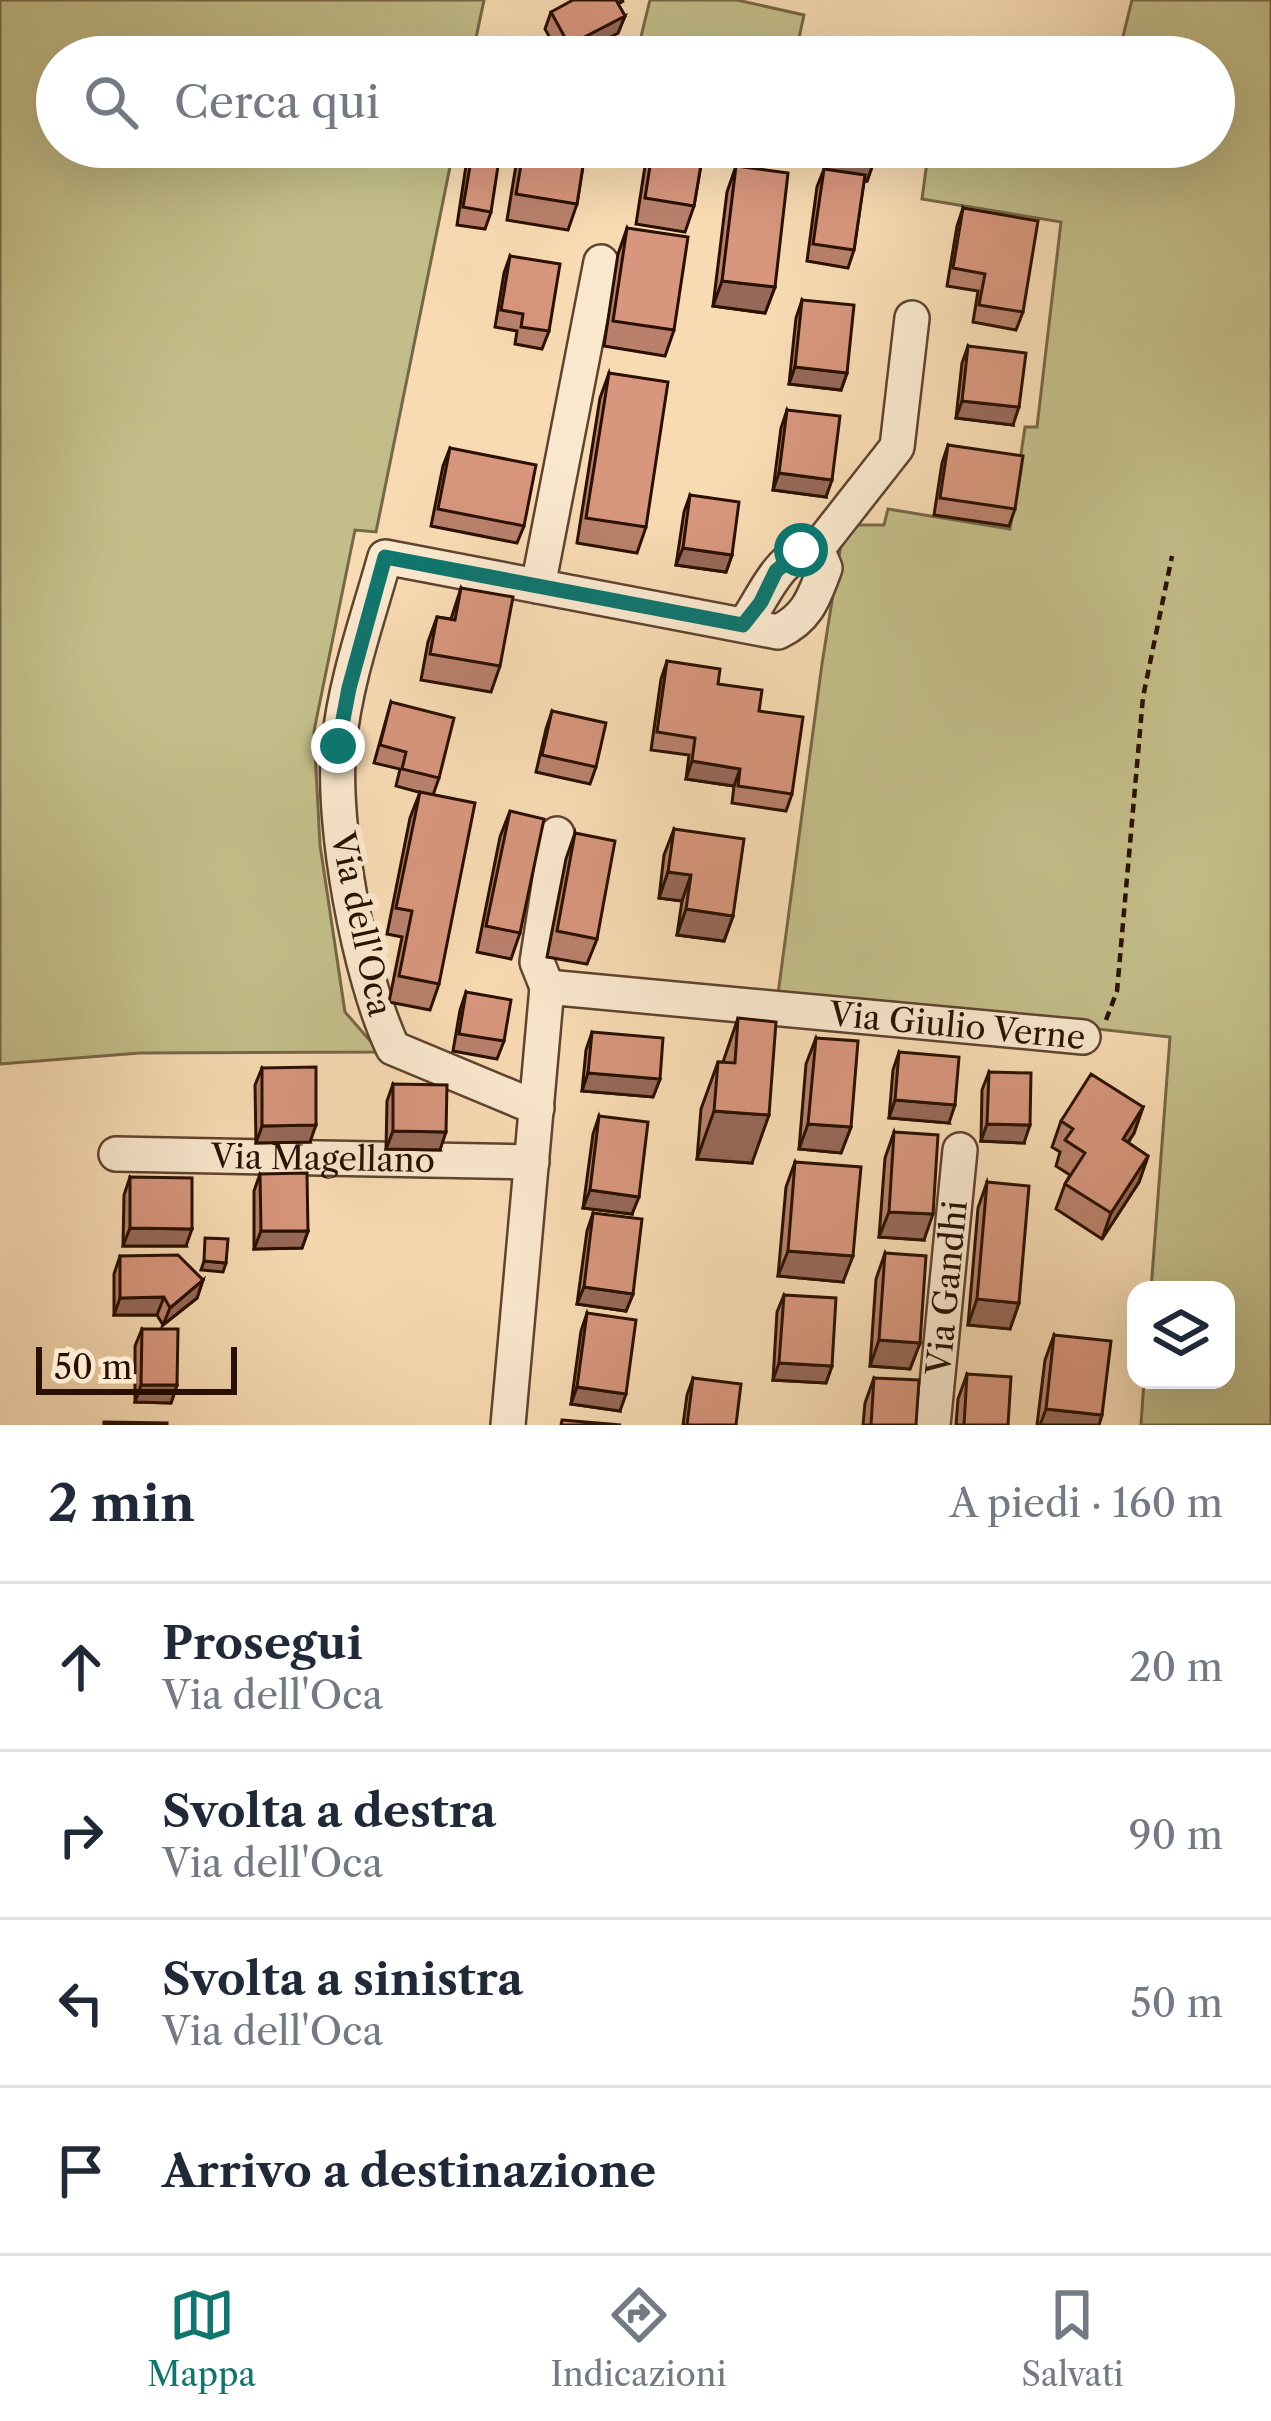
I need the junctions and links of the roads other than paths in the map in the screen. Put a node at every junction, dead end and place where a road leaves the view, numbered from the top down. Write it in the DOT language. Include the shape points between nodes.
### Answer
graph roads {
  1 [pos="601,262"];
  2 [pos="912,318"];
  3 [pos="817,549"];
  4 [pos="538,586"];
  5 [pos="743,625"];
  6 [pos="557,834"];
  7 [pos="547,987"];
  8 [pos="1083,1036"];
  9 [pos="537,1108"];
  10 [pos="960,1150"];
  11 [pos="116,1154"];
  12 [pos="532,1162"];
  13 [pos="508,1425"];
  14 [pos="933,1425"];
  1 -- 4 [label="street"];
  2 -- 3 [label="street" via="897,447"];
  3 -- 5 [label="street" via="801,550 776,571"];
  3 -- 5 [label="street, Via dell'Oca" via="825,568 810,608 778,632"];
  4 -- 5 [label="street, Via dell'Oca"];
  4 -- 9 [label="street, Via dell'Oca" via="385,557 338,746 340,842 377,1015 393,1048"];
  6 -- 7 [label="street" via="537,962"];
  7 -- 8 [label="street, Via Giulio Verne"];
  7 -- 9 [label="street"];
  9 -- 12 [label="street"];
  10 -- 14 [label="street, Via Gandhi"];
  11 -- 12 [label="street, Via Magellano"];
  12 -- 13 [label="street"];
}
